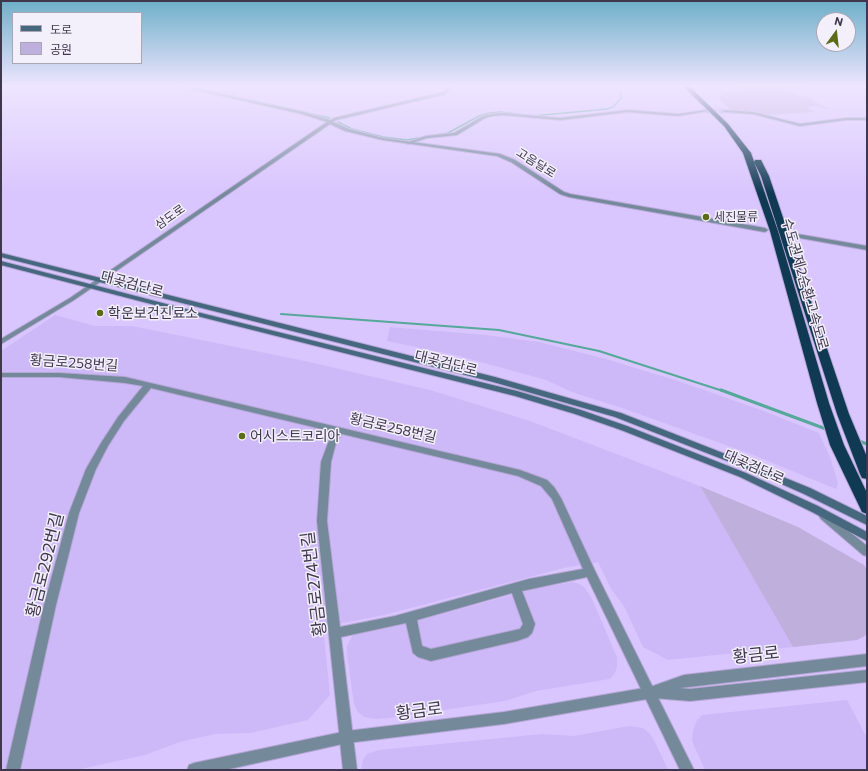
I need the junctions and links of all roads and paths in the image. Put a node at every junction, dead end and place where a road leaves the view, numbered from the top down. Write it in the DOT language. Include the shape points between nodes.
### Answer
graph roads {
  1 [pos="330,122"];
  2 [pos="476,122"];
  3 [pos="723,122"];
  4 [pos="729,122"];
  5 [pos="788,122"];
  6 [pos="826,122"];
  7 [pos="408,143"];
  8 [pos="765,230"];
  9 [pos="791,235"];
  10 [pos="867,248"];
  11 [pos="1,255"];
  12 [pos="1,263"];
  13 [pos="100,280"];
  14 [pos="90,286"];
  15 [pos="1,342"];
  16 [pos="1,375"];
  17 [pos="149,385"];
  18 [pos="340,430"];
  19 [pos="867,474"];
  20 [pos="867,508"];
  21 [pos="815,510"];
  22 [pos="867,521"];
  23 [pos="867,537"];
  24 [pos="867,552"];
  25 [pos="590,572"];
  26 [pos="516,588"];
  27 [pos="411,617"];
  28 [pos="336,632"];
  29 [pos="867,660"];
  30 [pos="867,676"];
  31 [pos="650,693"];
  32 [pos="346,738"];
  33 [pos="13,770"];
  34 [pos="194,770"];
  35 [pos="350,770"];
  36 [pos="687,770"];
  1 -- 7 [label="street, 고음달로" via="377,138"];
  1 -- 13 [label="street, 삼도로"];
  2 -- 7 [label="street" via="455,134 426,137"];
  3 -- 20 [label="highway, 수도권제2순환고속도로" via="747,153 774,231 837,445"];
  4 -- 19 [label="highway, 수도권제2순환고속도로" via="752,150 765,176 843,414"];
  5 -- 6 [label="street" via="800,125"];
  7 -- 8 [label="street, 고음달로" via="503,156 569,195"];
  9 -- 10 [label="street"];
  11 -- 13 [label="main road, 대곶검단로"];
  12 -- 14 [label="main road, 대곶검단로"];
  13 -- 14 [label="street, 삼도로"];
  13 -- 22 [label="main road, 대곶검단로" via="495,380 618,415 753,468"];
  14 -- 15 [label="street, 삼도로" via="52,313"];
  14 -- 21 [label="main road, 대곶검단로" via="517,394 578,412 743,475"];
  16 -- 17 [label="street, 황금로258번길" via="67,376 125,380"];
  17 -- 18 [label="street, 황금로258번길"];
  17 -- 33 [label="street, 황금로292번길" via="104,445 91,469 74,513 50,605"];
  18 -- 25 [label="street, 황금로258번길" via="520,472 534,478 551,490 556,498"];
  18 -- 28 [label="street, 황금로274번길" via="328,452 323,499 324,540"];
  21 -- 23 [label="main road, 대곶검단로"];
  21 -- 24 [label="street"];
  25 -- 26 [label="street"];
  25 -- 31 [label="street, 황금로258번길"];
  26 -- 27 [label="street"];
  26 -- 27 [label="street" via="529,624 524,633 517,636 431,655 417,649"];
  27 -- 28 [label="street"];
  28 -- 32 [label="street, 황금로274번길"];
  29 -- 31 [label="street, 황금로" via="684,680"];
  30 -- 31 [label="street, 황금로" via="690,695"];
  31 -- 32 [label="street, 황금로" via="504,718"];
  31 -- 36 [label="street, 황금로258번길"];
  32 -- 34 [label="street, 황금로"];
  32 -- 35 [label="street, 황금로274번길"];
}
